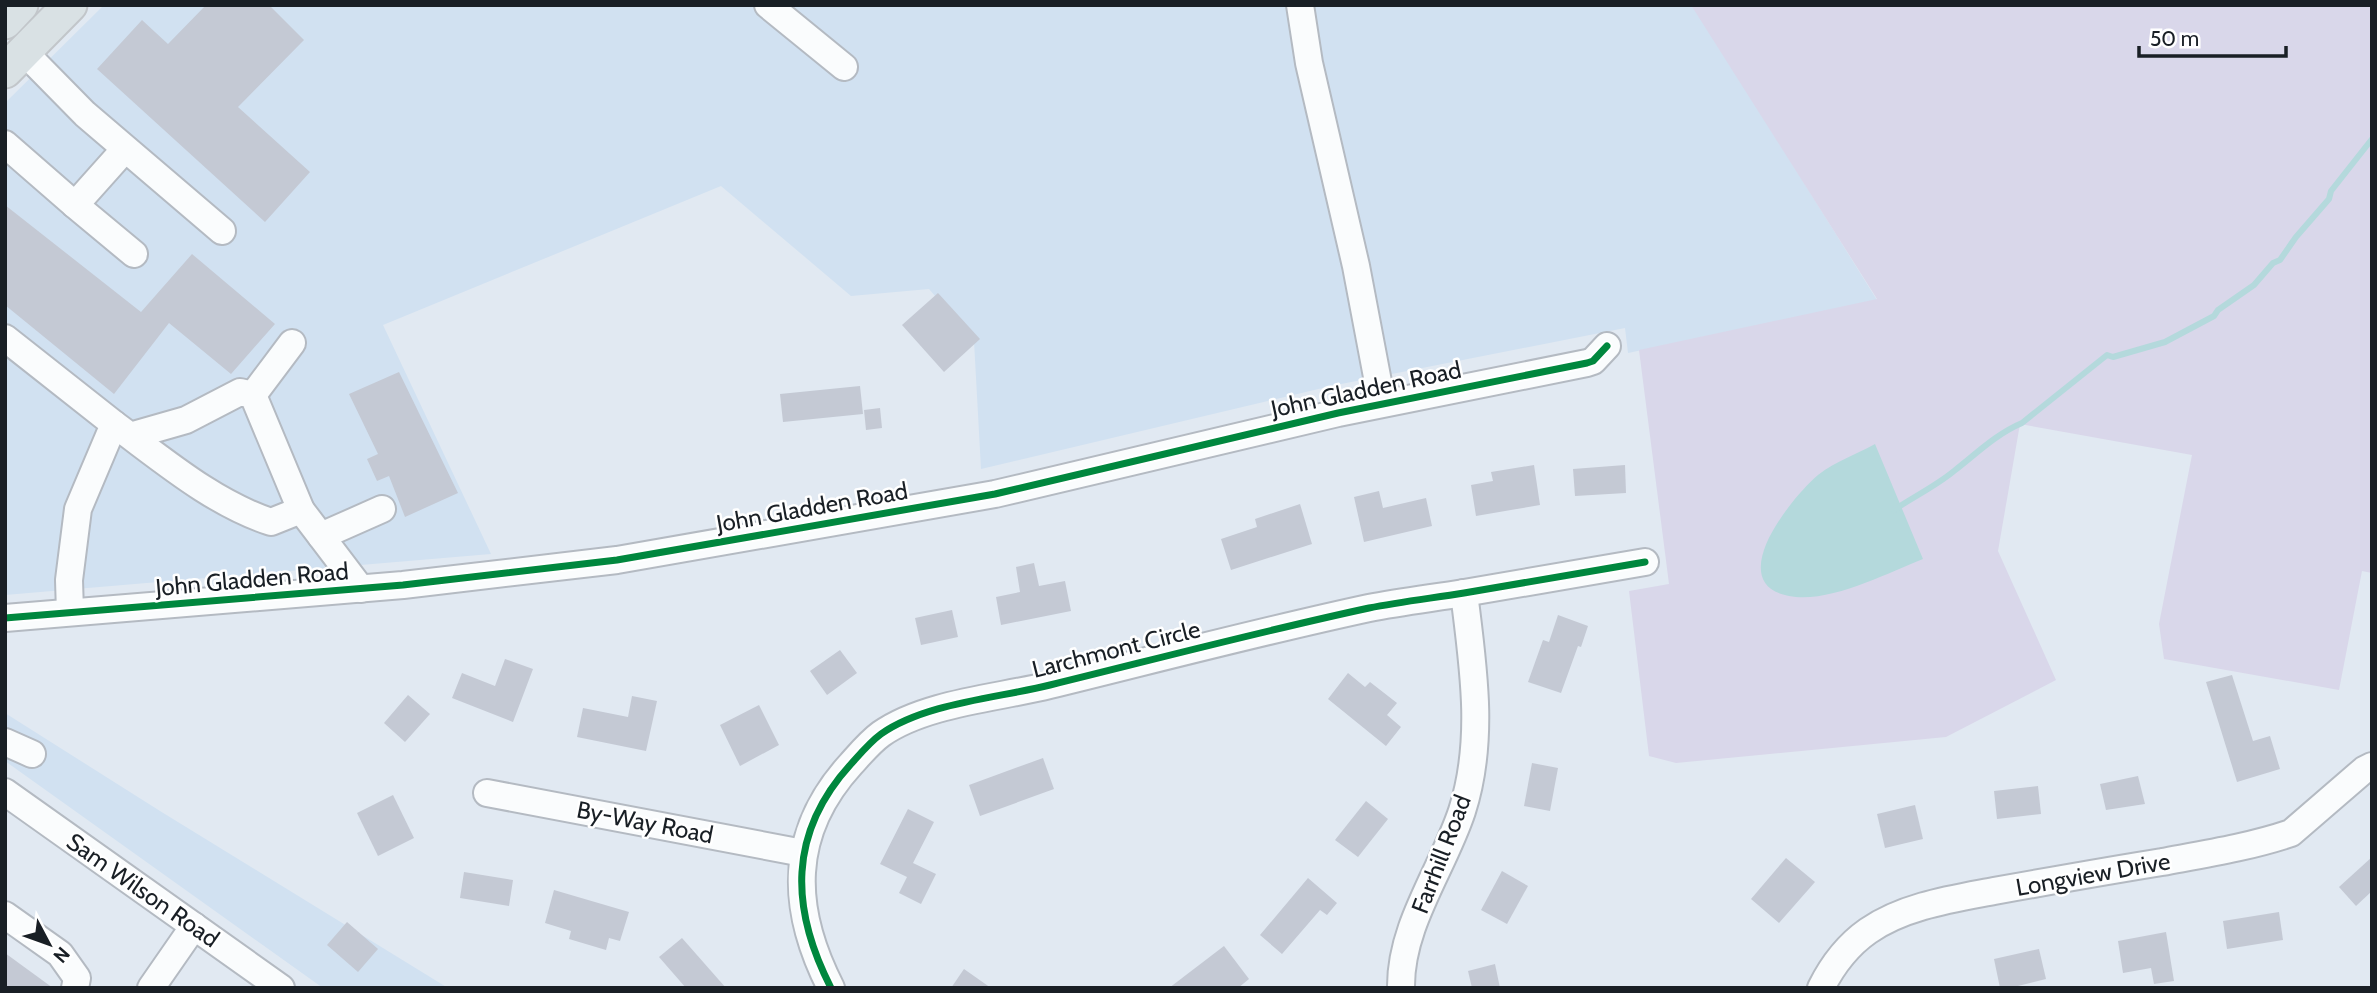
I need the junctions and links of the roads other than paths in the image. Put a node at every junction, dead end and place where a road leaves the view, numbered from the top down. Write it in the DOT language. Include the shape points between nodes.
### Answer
graph roads {
  1 [pos="21,5"];
  2 [pos="70,5"];
  3 [pos="768,5"];
  4 [pos="1300,5"];
  5 [pos="5,22"];
  6 [pos="15,61"];
  7 [pos="844,67"];
  8 [pos="5,144"];
  9 [pos="125,149"];
  10 [pos="75,205"];
  11 [pos="222,231"];
  12 [pos="134,254"];
  13 [pos="5,338"];
  14 [pos="292,343"];
  15 [pos="1607,346"];
  16 [pos="253,395"];
  17 [pos="1382,403"];
  18 [pos="122,430"];
  19 [pos="382,509"];
  20 [pos="301,510"];
  21 [pos="321,536"];
  22 [pos="1645,562"];
  23 [pos="361,589"];
  24 [pos="1464,593"];
  25 [pos="70,612"];
  26 [pos="5,618"];
  27 [pos="5,742"];
  28 [pos="32,754"];
  29 [pos="2372,766"];
  30 [pos="5,792"];
  31 [pos="487,793"];
  32 [pos="803,853"];
  33 [pos="5,915"];
  34 [pos="194,926"];
  35 [pos="75,988"];
  36 [pos="151,988"];
  37 [pos="281,988"];
  38 [pos="831,988"];
  39 [pos="1401,988"];
  40 [pos="1821,988"];
  1 -- 5 [label="main road"];
  2 -- 6 [label="main road"];
  3 -- 7 [label="street"];
  4 -- 17 [label="street"];
  6 -- 9 [label="street"];
  8 -- 10 [label="street"];
  9 -- 10 [label="street"];
  9 -- 11 [label="street"];
  10 -- 12 [label="street"];
  13 -- 18 [label="street"];
  14 -- 16 [label="street"];
  15 -- 17 [label="street, John Gladden Road" via="1587,363"];
  16 -- 18 [label="street" via="240,391 186,420"];
  16 -- 20 [label="street"];
  17 -- 23 [label="street, John Gladden Road" via="995,494 617,560"];
  18 -- 20 [label="street" via="246,514 271,522"];
  18 -- 25 [label="street" via="78,509"];
  19 -- 21 [label="street"];
  20 -- 21 [label="street"];
  21 -- 23 [label="street"];
  22 -- 24 [label="street, Larchmont Circle"];
  23 -- 25 [label="street, John Gladden Road"];
  24 -- 32 [label="street, Larchmont Circle" via="1370,608 924,712 879,735 842,774 813,824"];
  24 -- 39 [label="street, Farrhill Road" via="1475,676 1472,762 1461,814 1405,948"];
  25 -- 26 [label="street, John Gladden Road"];
  27 -- 28 [label="street"];
  29 -- 40 [label="street, Longview Drive" via="2291,833 2277,838 1913,910 1867,932 1837,961"];
  30 -- 34 [label="street, Sam Wilson Road"];
  31 -- 32 [label="street, By-Way Road"];
  32 -- 38 [label="street, Larchmont Circle" via="802,893 810,938"];
  33 -- 35 [label="street" via="60,954 77,978"];
  34 -- 36 [label="street"];
  34 -- 37 [label="street, Sam Wilson Road"];
}
